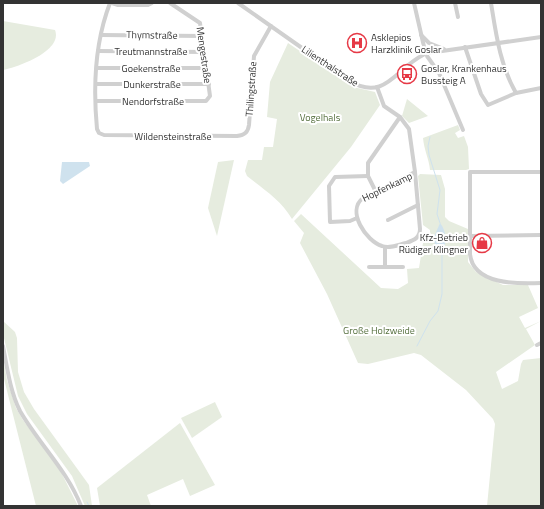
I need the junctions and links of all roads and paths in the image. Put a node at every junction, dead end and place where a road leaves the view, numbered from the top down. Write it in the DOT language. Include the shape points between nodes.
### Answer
graph roads {
  1 [pos="111,3"];
  2 [pos="152,3"];
  3 [pos="170,3"];
  4 [pos="238,3"];
  5 [pos="414,3"];
  6 [pos="455,3"];
  7 [pos="491,3"];
  8 [pos="458,17"];
  9 [pos="271,26"];
  10 [pos="420,34"];
  11 [pos="101,35"];
  12 [pos="202,36"];
  13 [pos="541,37"];
  14 [pos="499,43"];
  15 [pos="464,47"];
  16 [pos="446,50"];
  17 [pos="98,51"];
  18 [pos="204,52"];
  19 [pos="426,54"];
  20 [pos="97,68"];
  21 [pos="206,68"];
  22 [pos="96,84"];
  23 [pos="209,84"];
  24 [pos="377,87"];
  25 [pos="541,88"];
  26 [pos="516,93"];
  27 [pos="209,99"];
  28 [pos="96,101"];
  29 [pos="400,117"];
  30 [pos="463,130"];
  31 [pos="246,133"];
  32 [pos="415,172"];
  33 [pos="541,172"];
  34 [pos="368,176"];
  35 [pos="376,192"];
  36 [pos="418,205"];
  37 [pos="357,218"];
  38 [pos="388,220"];
  39 [pos="541,235"];
  40 [pos="470,236"];
  41 [pos="385,247"];
  42 [pos="369,267"];
  43 [pos="385,267"];
  44 [pos="403,267"];
  45 [pos="541,283"];
  46 [pos="3,346"];
  47 [pos="82,506"];
  1 -- 2 [label="street"];
  1 -- 11 [label="street"];
  3 -- 12 [label="street, Mengestraße" via="200,23"];
  4 -- 9 [label="street, Lilienthalstraße"];
  5 -- 10 [label="street"];
  6 -- 8 [label="street"];
  7 -- 14 [label="street"];
  9 -- 24 [label="street, Lilienthalstraße" via="349,81 363,87"];
  9 -- 31 [label="street, Thilingstraße" via="254,56 249,125"];
  10 -- 16 [label="street" via="429,43"];
  10 -- 19 [label="street"];
  11 -- 12 [label="street, Thymstraße"];
  11 -- 17 [label="street"];
  12 -- 18 [label="street, Mengestraße"];
  13 -- 14 [label="street"];
  14 -- 15 [label="street"];
  14 -- 26 [label="street" via="505,72"];
  15 -- 16 [label="street"];
  15 -- 26 [label="street" via="480,94 488,105"];
  16 -- 19 [label="street"];
  17 -- 18 [label="street, Treutmannstraße"];
  17 -- 20 [label="street"];
  18 -- 21 [label="street, Mengestraße"];
  19 -- 24 [label="street" via="392,81"];
  19 -- 30 [label="street" via="439,73"];
  20 -- 21 [label="street, Goekenstraße"];
  20 -- 22 [label="street"];
  21 -- 23 [label="street, Mengestraße"];
  22 -- 23 [label="street, Dunkerstraße"];
  22 -- 28 [label="street"];
  23 -- 27 [label="street, Mengestraße"];
  24 -- 29 [label="street" via="382,104"];
  25 -- 26 [label="street"];
  27 -- 28 [label="street, Nendorfstraße"];
  28 -- 31 [label="street, Wildensteinstraße" via="99,133 107,136 237,136"];
  29 -- 32 [label="street" via="410,132"];
  29 -- 34 [label="street" via="368,163"];
  32 -- 35 [label="street, Hopfenkamp"];
  32 -- 36 [label="street, Hopfenkamp"];
  33 -- 40 [label="street" via="470,172"];
  34 -- 35 [label="street"];
  34 -- 37 [label="street" via="335,178 328,186 330,222"];
  35 -- 37 [label="street, Hopfenkamp" via="359,202 356,208"];
  36 -- 38 [label="street"];
  36 -- 41 [label="street, Hopfenkamp" via="418,237 395,247"];
  37 -- 41 [label="street" via="378,245"];
  39 -- 40 [label="street"];
  40 -- 45 [label="street" via="471,260 473,266 482,274 502,282"];
  41 -- 43 [label="street"];
  42 -- 43 [label="street"];
  43 -- 44 [label="street"];
  46 -- 47 [label="street" via="11,384 20,410 69,481"];
}
